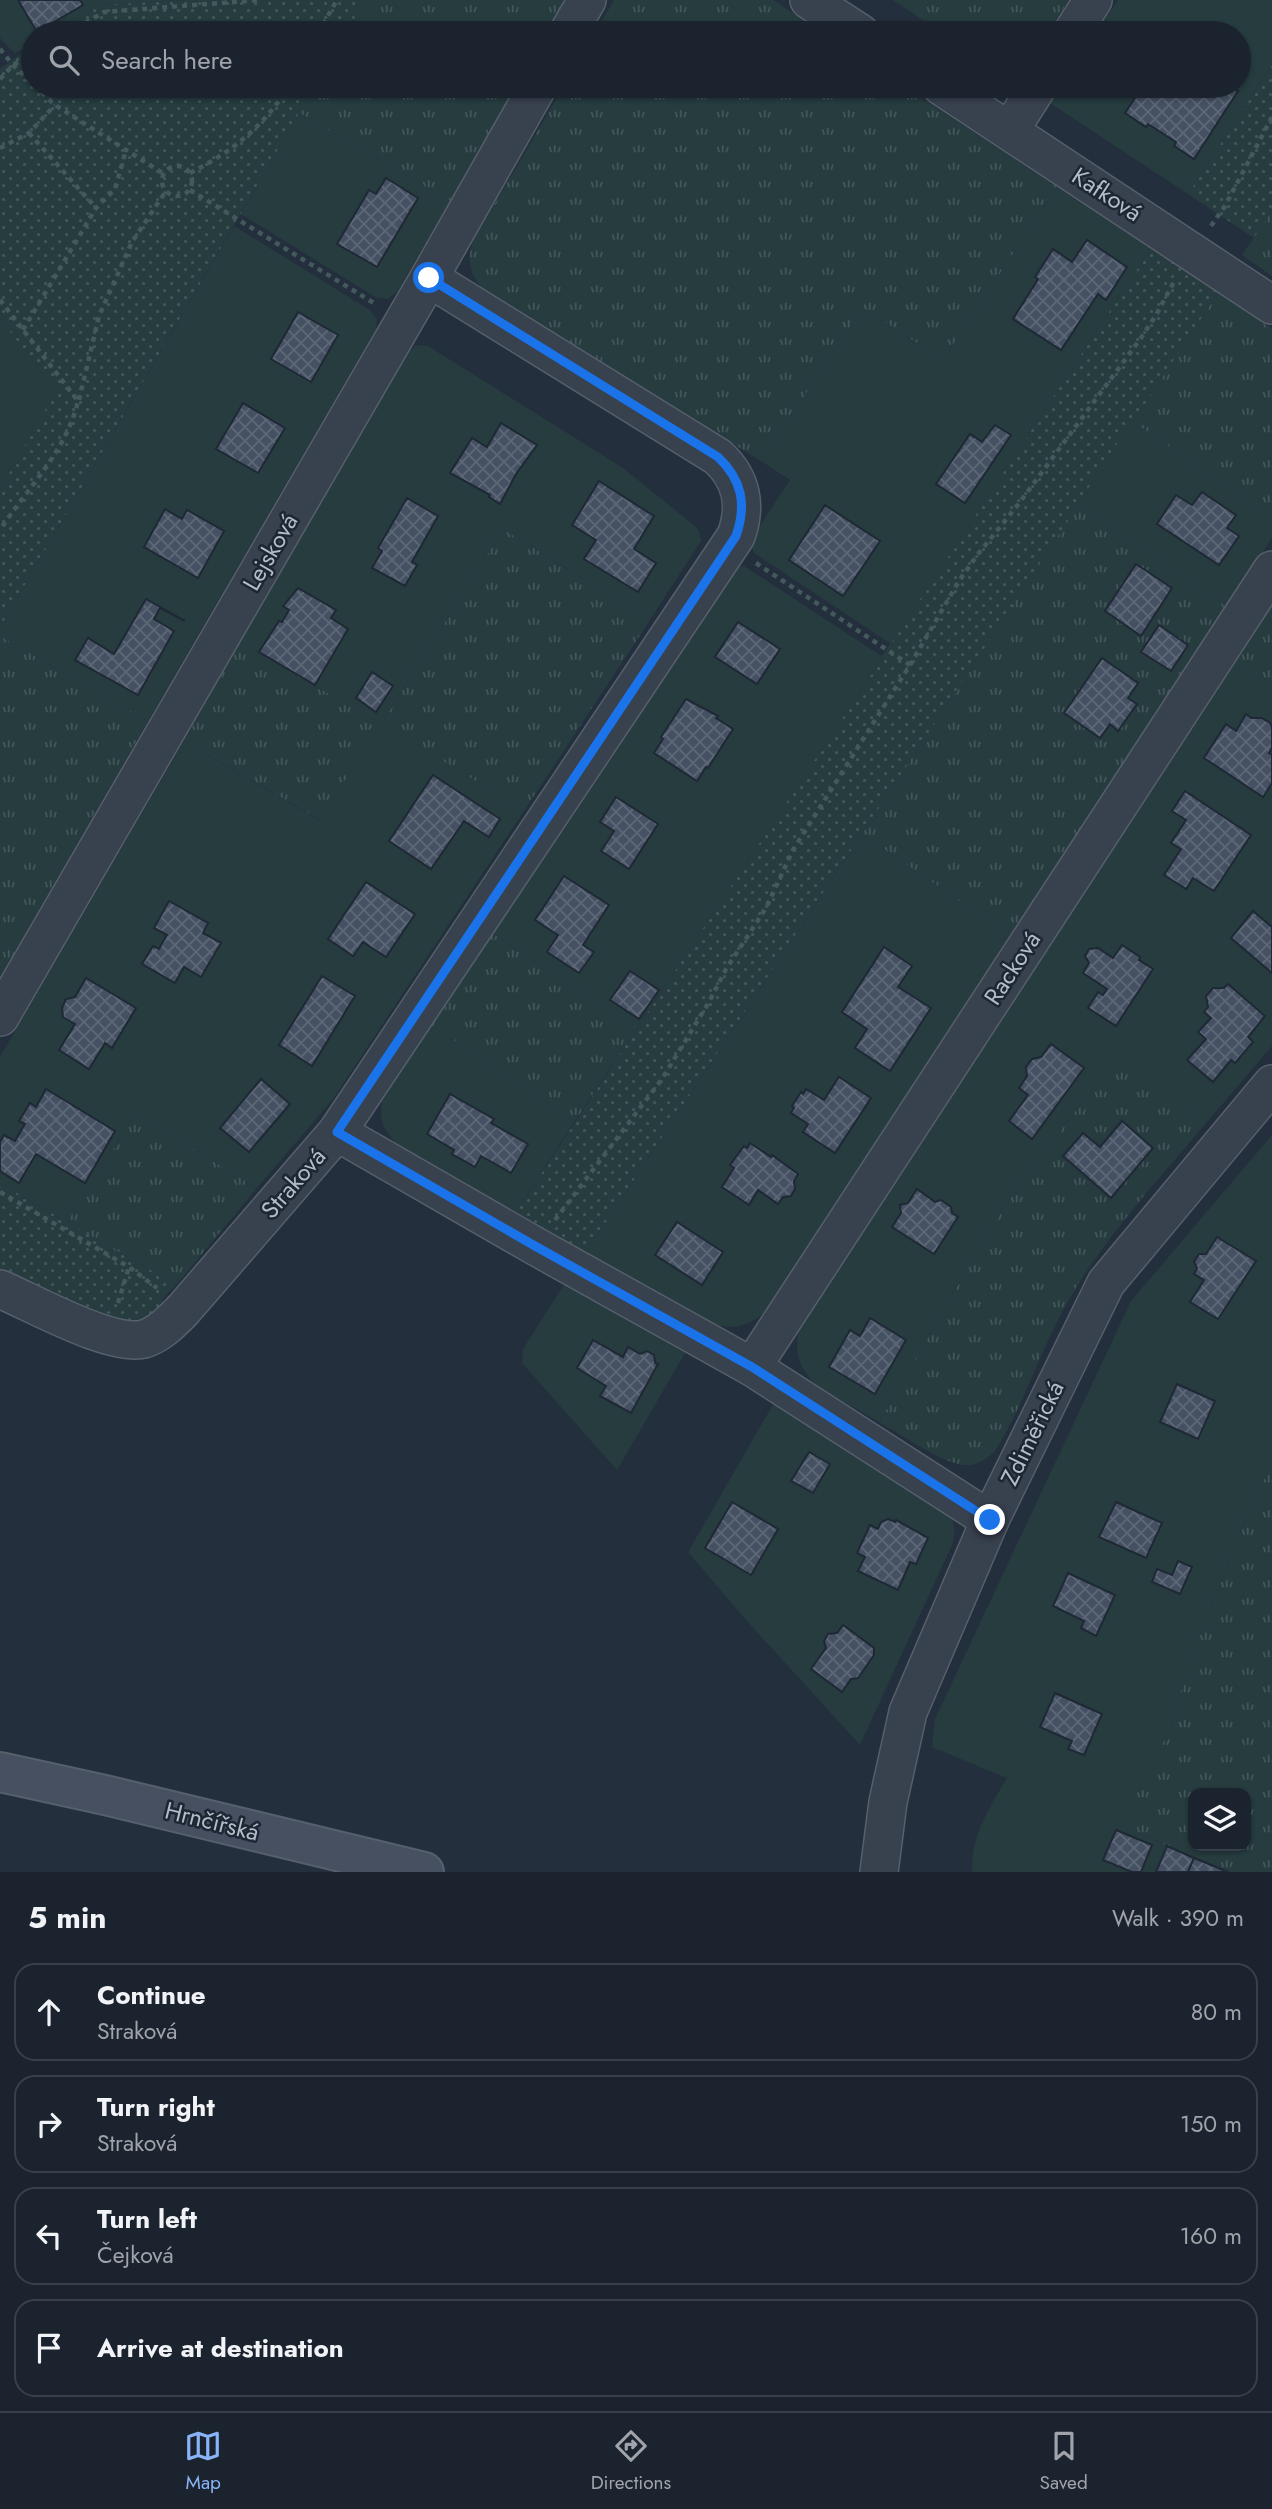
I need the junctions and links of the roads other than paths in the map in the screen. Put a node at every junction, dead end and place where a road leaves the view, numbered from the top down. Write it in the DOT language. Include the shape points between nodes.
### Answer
graph roads {
  1 [pos="587,0"];
  2 [pos="809,0"];
  3 [pos="1093,0"];
  4 [pos="575,21"];
  5 [pos="841,21"];
  6 [pos="1080,21"];
  7 [pos="531,98"];
  8 [pos="960,98"];
  9 [pos="1030,98"];
  10 [pos="1010,130"];
  11 [pos="429,278"];
  12 [pos="1272,305"];
  13 [pos="1272,570"];
  14 [pos="0,1017"];
  15 [pos="1272,1084"];
  16 [pos="337,1132"];
  17 [pos="0,1289"];
  18 [pos="752,1367"];
  19 [pos="990,1520"];
  20 [pos="0,1772"];
  21 [pos="424,1872"];
  22 [pos="879,1872"];
  1 -- 4 [label="street"];
  2 -- 5 [label="street"];
  3 -- 6 [label="street"];
  7 -- 11 [label="street, Lejsková"];
  8 -- 10 [label="street, Kafková"];
  9 -- 10 [label="street"];
  10 -- 12 [label="street, Kafková"];
  11 -- 14 [label="street, Lejsková"];
  11 -- 16 [label="street, Straková" via="718,457 733,473 743,504 742,519 736,536"];
  13 -- 18 [label="street, Racková"];
  15 -- 19 [label="street, Zdiměřická" via="1106,1283"];
  16 -- 17 [label="street, Straková" via="183,1310 145,1338 126,1341 107,1336"];
  16 -- 18 [label="street"];
  18 -- 19 [label="street"];
  19 -- 22 [label="street, Zdiměřická" via="908,1712 888,1802"];
  20 -- 21 [label="street, Hrnčířská"];
}
